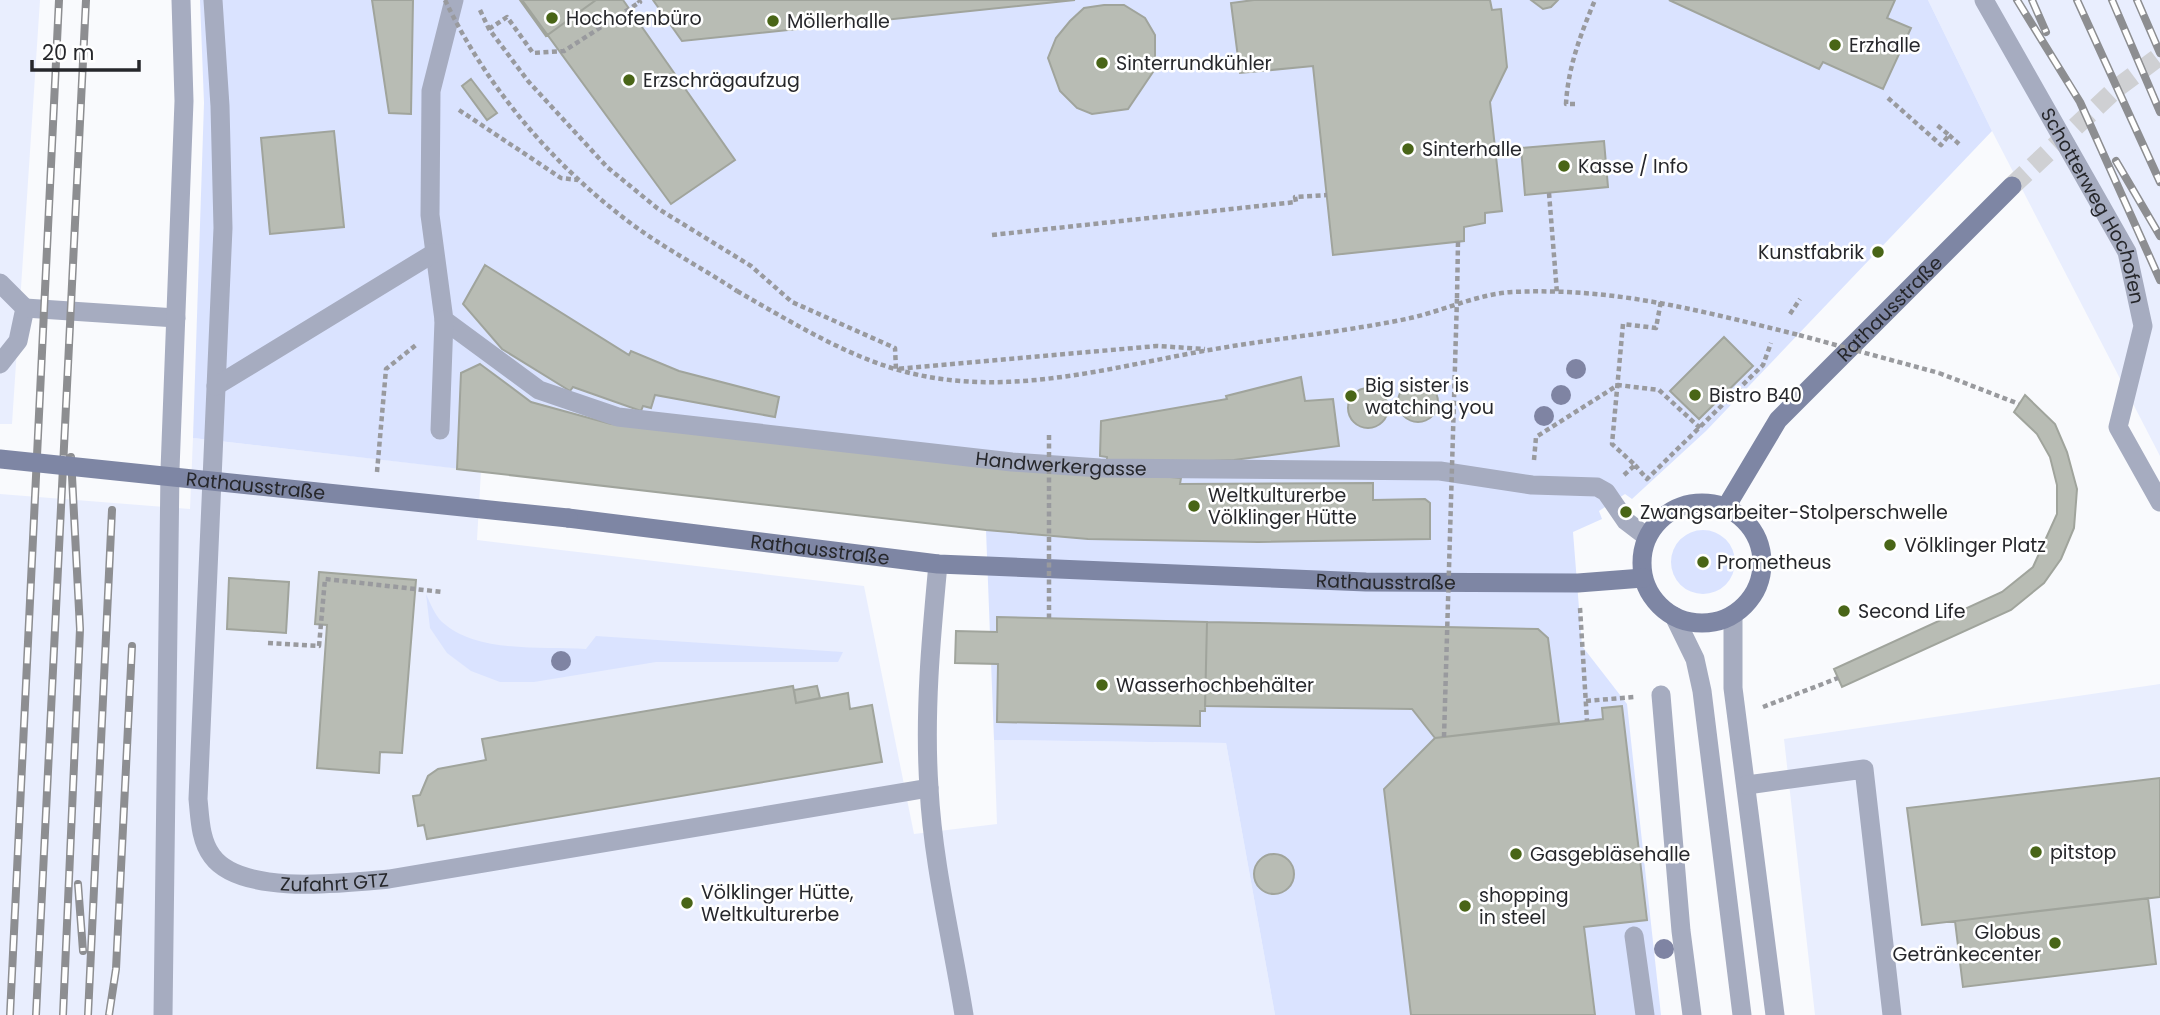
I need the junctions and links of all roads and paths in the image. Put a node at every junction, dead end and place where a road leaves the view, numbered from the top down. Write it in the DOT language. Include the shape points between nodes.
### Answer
graph roads {
  1 [pos="213,0"];
  2 [pos="445,0"];
  3 [pos="454,0"];
  4 [pos="475,0"];
  5 [pos="638,0"];
  6 [pos="1595,0"];
  7 [pos="1984,0"];
  8 [pos="182,2"];
  9 [pos="489,29"];
  10 [pos="431,91"];
  11 [pos="1888,98"];
  12 [pos="1575,104"];
  13 [pos="1937,125"];
  14 [pos="1949,135"];
  15 [pos="1959,144"];
  16 [pos="578,180"];
  17 [pos="2012,186"];
  18 [pos="1549,193"];
  19 [pos="1327,195"];
  20 [pos="992,234"];
  21 [pos="1458,242"];
  22 [pos="434,253"];
  23 [pos="0,283"];
  24 [pos="1557,293"];
  25 [pos="1800,299"];
  26 [pos="1661,301"];
  27 [pos="25,308"];
  28 [pos="1790,314"];
  29 [pos="176,318"];
  30 [pos="444,320"];
  31 [pos="1771,343"];
  32 [pos="1213,349"];
  33 [pos="0,364"];
  34 [pos="386,369"];
  35 [pos="896,369"];
  36 [pos="1618,385"];
  37 [pos="216,386"];
  38 [pos="2019,404"];
  39 [pos="1700,428"];
  40 [pos="440,430"];
  41 [pos="1049,435"];
  42 [pos="0,459"];
  43 [pos="378,460"];
  44 [pos="1635,465"];
  45 [pos="1629,471"];
  46 [pos="1532,485"];
  47 [pos="2160,502"];
  48 [pos="1726,507"];
  49 [pos="1647,537"];
  50 [pos="938,564"];
  51 [pos="1643,578"];
  52 [pos="442,592"];
  53 [pos="1580,607"];
  54 [pos="1733,615"];
  55 [pos="1674,616"];
  56 [pos="1049,618"];
  57 [pos="268,643"];
  58 [pos="1838,678"];
  59 [pos="1661,695"];
  60 [pos="1755,710"];
  61 [pos="1587,721"];
  62 [pos="1444,737"];
  63 [pos="1747,785"];
  64 [pos="929,788"];
  65 [pos="1634,936"];
  66 [pos="163,1015"];
  67 [pos="964,1015"];
  68 [pos="1645,1015"];
  69 [pos="1692,1015"];
  70 [pos="1742,1015"];
  71 [pos="1776,1015"];
  72 [pos="1892,1015"];
  1 -- 37 [label="lane, Zufahrt GTZ" via="223,228"];
  2 -- 16 [label="path, bridge" via="490,79"];
  3 -- 10 [label="lane"];
  4 -- 9 [label="path"];
  5 -- 9 [label="path" via="564,51 533,52 507,17"];
  6 -- 12 [label="path" via="1567,84 1566,104"];
  7 -- 47 [label="lane, Schotterweg Hochofen" via="2127,251 2143,326 2118,427"];
  8 -- 29 [label="lane" via="184,101"];
  9 -- 35 [label="path" via="544,99 607,167 657,208 751,266 792,302 895,348"];
  10 -- 16 [label="path" via="561,178"];
  10 -- 22 [label="lane"];
  11 -- 14 [label="path" via="1941,145"];
  13 -- 14 [label="path"];
  14 -- 15 [label="path"];
  16 -- 35 [label="path, bridge" via="622,216 737,291 834,345"];
  17 -- 48 [label="main road, Rathausstraße" via="1778,420"];
  18 -- 24 [label="path"];
  19 -- 20 [label="path"];
  21 -- 62 [label="path, bridge"];
  22 -- 30 [label="lane"];
  22 -- 37 [label="lane"];
  23 -- 27 [label="lane"];
  24 -- 26 [label="path" via="1610,293"];
  24 -- 32 [label="path" via="1510,292 1407,319"];
  25 -- 28 [label="path"];
  26 -- 36 [label="path" via="1656,328 1623,324"];
  26 -- 38 [label="path, bridge" via="1939,373"];
  27 -- 29 [label="lane"];
  27 -- 33 [label="lane" via="18,341"];
  29 -- 66 [label="lane"];
  30 -- 40 [label="lane"];
  30 -- 46 [label="lane, Handwerkergasse" via="539,390 618,417 1012,462 1100,468 1440,471"];
  31 -- 39 [label="path" via="1763,365"];
  32 -- 35 [label="path" via="1157,345"];
  32 -- 35 [label="path" via="1113,371 1016,383 959,381"];
  34 -- 43 [label="path"];
  36 -- 39 [label="path" via="1659,390"];
  36 -- 44 [label="path" via="1612,444"];
  36 -- 46 [label="path" via="1536,437"];
  37 -- 64 [label="lane, Zufahrt GTZ" via="198,799 204,840 212,857 228,872 269,882 389,879"];
  39 -- 44 [label="path" via="1647,479"];
  41 -- 56 [label="path, bridge"];
  42 -- 50 [label="main road, Rathausstraße, bridge" via="568,518"];
  44 -- 45 [label="path"];
  46 -- 49 [label="lane, Handwerkergasse" via="1597,487 1606,492 1626,521"];
  48 -- 49 [label="main road" via="1704,502 1681,506 1661,518"];
  48 -- 54 [label="main road" via="1748,523 1763,559 1752,597"];
  49 -- 51 [label="main road"];
  50 -- 51 [label="main road, Rathausstraße" via="1366,582 1578,583"];
  50 -- 64 [label="lane" via="929,673"];
  51 -- 55 [label="main road" via="1655,600"];
  52 -- 57 [label="path" via="325,579 319,646"];
  53 -- 61 [label="path"];
  54 -- 55 [label="main road" via="1703,623"];
  54 -- 63 [label="lane" via="1733,688"];
  55 -- 70 [label="lane" via="1695,659 1702,691"];
  58 -- 60 [label="path"];
  59 -- 69 [label="lane"];
  63 -- 71 [label="lane"];
  63 -- 72 [label="lane" via="1864,769"];
  64 -- 67 [label="lane"];
  65 -- 68 [label="lane"];
}
